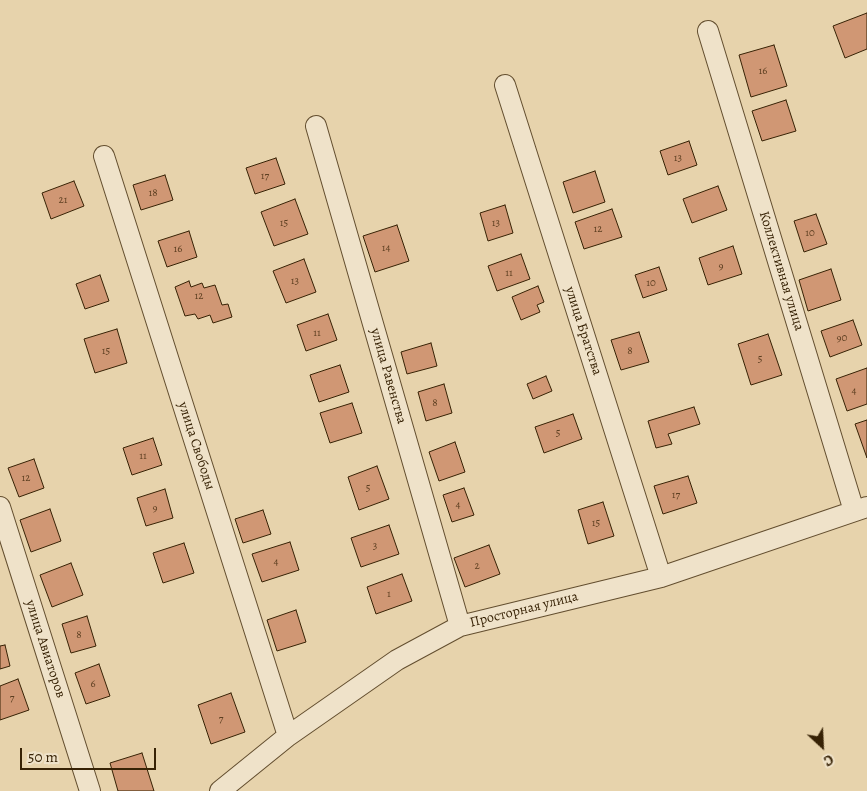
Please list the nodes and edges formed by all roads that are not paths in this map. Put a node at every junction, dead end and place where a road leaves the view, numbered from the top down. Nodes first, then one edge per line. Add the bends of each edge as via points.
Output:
1 (708, 31) dead end
2 (505, 85) dead end
3 (316, 126) dead end
4 (104, 156) dead end
5 (0, 507) edge
6 (860, 509) edge
7 (661, 577) junction
8 (460, 626) junction
9 (288, 736) junction
10 (90, 791) edge
11 (220, 791) edge

1 - 6 street, Коллективная улица
2 - 7 street, улица Братства
3 - 8 street, улица Равенства
4 - 9 street, улица Свободы
5 - 10 street, улица Авиаторов
6 - 7 street, Просторная улица
7 - 8 street, Просторная улица
8 - 9 street, Просторная улица via 397,660
9 - 11 street, Просторная улица

